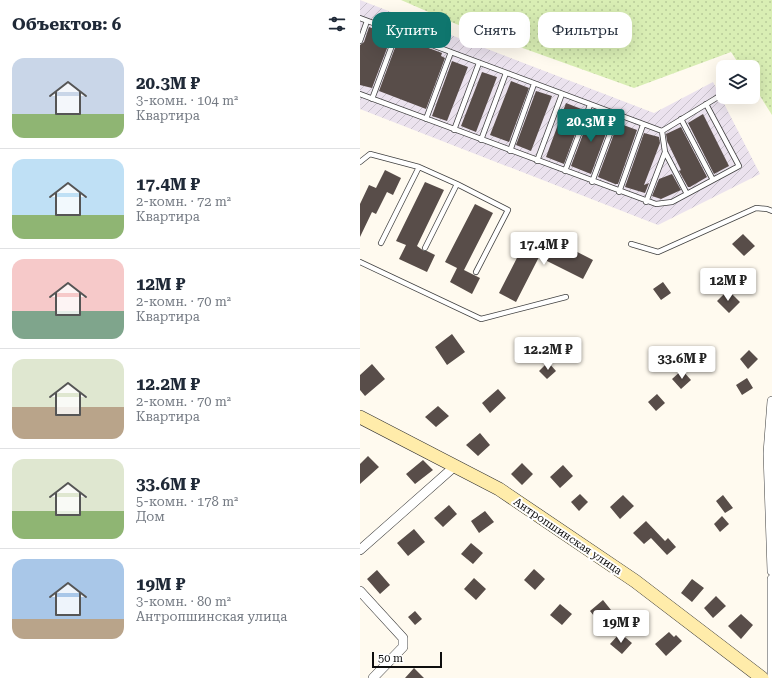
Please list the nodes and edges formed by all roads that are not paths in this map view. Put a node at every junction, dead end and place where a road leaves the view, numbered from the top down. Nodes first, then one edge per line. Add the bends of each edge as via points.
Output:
1 (360, 18) edge
2 (367, 20) junction
3 (372, 22) edge
4 (360, 40) edge
5 (391, 48) edge
6 (440, 48) edge
7 (451, 52) junction
8 (478, 63) junction
9 (506, 73) junction
10 (534, 84) junction
11 (360, 94) edge
12 (562, 94) junction
13 (716, 98) edge
14 (372, 99) junction
15 (706, 104) junction
16 (590, 105) junction
17 (617, 115) junction
18 (426, 119) junction
19 (681, 119) junction
20 (643, 125) junction
21 (454, 130) junction
22 (662, 131) junction
23 (481, 140) junction
24 (510, 150) junction
25 (665, 152) junction
26 (537, 161) junction
27 (360, 162) edge
28 (418, 168) junction
29 (565, 171) junction
30 (713, 180) junction
31 (592, 182) junction
32 (458, 184) junction
33 (619, 192) junction
34 (687, 194) junction
35 (646, 202) junction
36 (772, 211) edge
37 (381, 243) dead end
38 (631, 244) dead end
39 (425, 248) dead end
40 (360, 262) edge
41 (476, 272) dead end
42 (566, 297) dead end
43 (772, 401) edge
44 (360, 417) edge
45 (455, 466) junction
46 (360, 550) edge
47 (772, 571) edge
48 (772, 579) edge
49 (360, 591) edge
50 (772, 630) edge
51 (373, 678) edge
52 (763, 678) edge

1 - 2 lane
2 - 3 lane
2 - 4 lane
5 - 14 lane
6 - 7 lane
7 - 8 lane
7 - 18 lane
8 - 9 lane
8 - 21 lane
9 - 10 lane
9 - 23 lane
10 - 12 lane
10 - 24 lane
11 - 14 lane
12 - 16 lane
12 - 26 lane
13 - 15 lane
14 - 18 lane
15 - 19 lane
15 - 30 lane via 739,166
16 - 17 lane
16 - 29 lane
17 - 20 lane
17 - 31 lane
18 - 21 lane
19 - 22 lane
19 - 30 lane
20 - 22 lane
20 - 33 lane
21 - 23 lane
22 - 25 lane
23 - 24 lane
24 - 26 lane
25 - 34 lane
25 - 35 lane
26 - 29 lane
27 - 28 lane via 370,154
28 - 32 lane
28 - 37 lane
29 - 31 lane
30 - 34 lane
31 - 33 lane
32 - 39 lane
32 - 41 lane via 508,210
33 - 35 lane
34 - 35 lane via 672,202
36 - 38 lane via 756,208 658,252
40 - 42 lane via 481,319
43 - 47 street via 768,453
44 - 45 street, Антропшинская улица
45 - 46 street
45 - 52 street, Антропшинская улица via 500,489 635,581
48 - 50 street
49 - 51 street via 403,638 403,647
50 - 52 street

